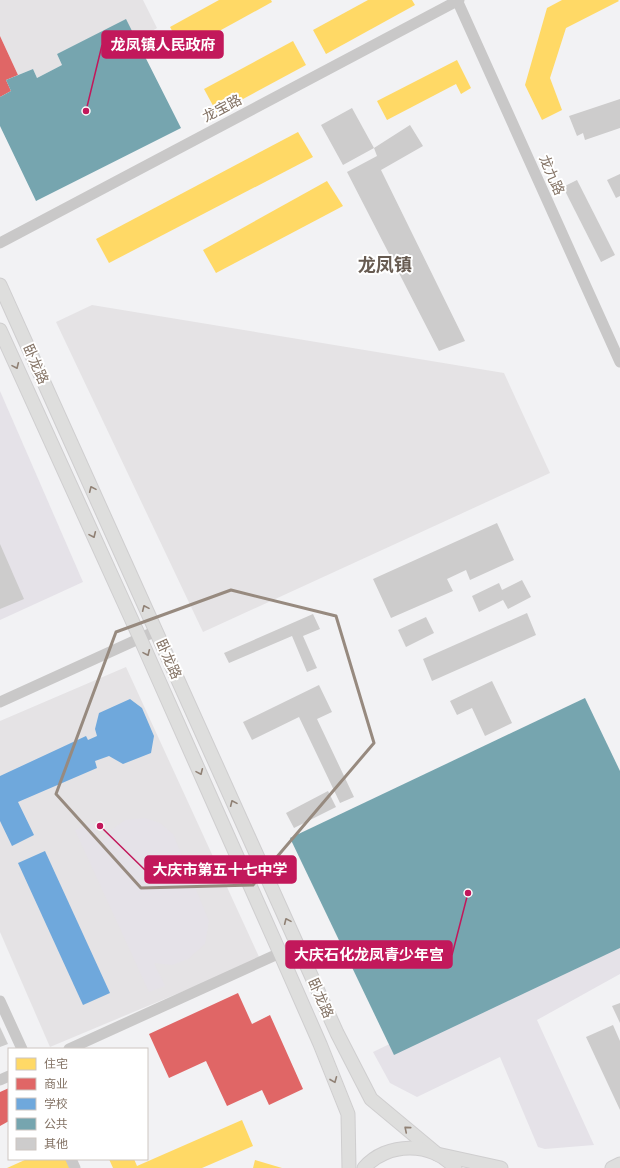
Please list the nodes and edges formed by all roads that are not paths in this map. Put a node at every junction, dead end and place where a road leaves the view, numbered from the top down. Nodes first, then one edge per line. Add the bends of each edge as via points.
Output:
1 (458, 0) edge
2 (0, 243) edge
3 (0, 285) edge
4 (0, 330) edge
5 (620, 362) edge
6 (156, 631) junction
7 (140, 638) junction
8 (0, 702) edge
9 (280, 953) junction
10 (0, 1001) edge
11 (22, 1048) edge
12 (71, 1048) edge
13 (438, 1154) junction
14 (620, 1164) edge
15 (349, 1168) edge
16 (364, 1168) edge
17 (455, 1168) edge
18 (501, 1168) edge
19 (612, 1168) edge

1 - 2 street, 龙宝路
1 - 5 street, 龙九路
6 -> 3 main road, 卧龙路
4 -> 7 main road, 卧龙路
6 - 7 street
13 -> 6 main road, 卧龙路 via 371,1099 337,1033
7 - 8 street
7 -> 9 main road, 卧龙路
9 - 12 street
9 -> 15 main road, 卧龙路 via 348,1114
10 - 11 street
13 - 16 main road via 420,1148 401,1148 384,1153
13 - 17 main road, 卧龙路
13 - 18 main road
14 - 19 main road

